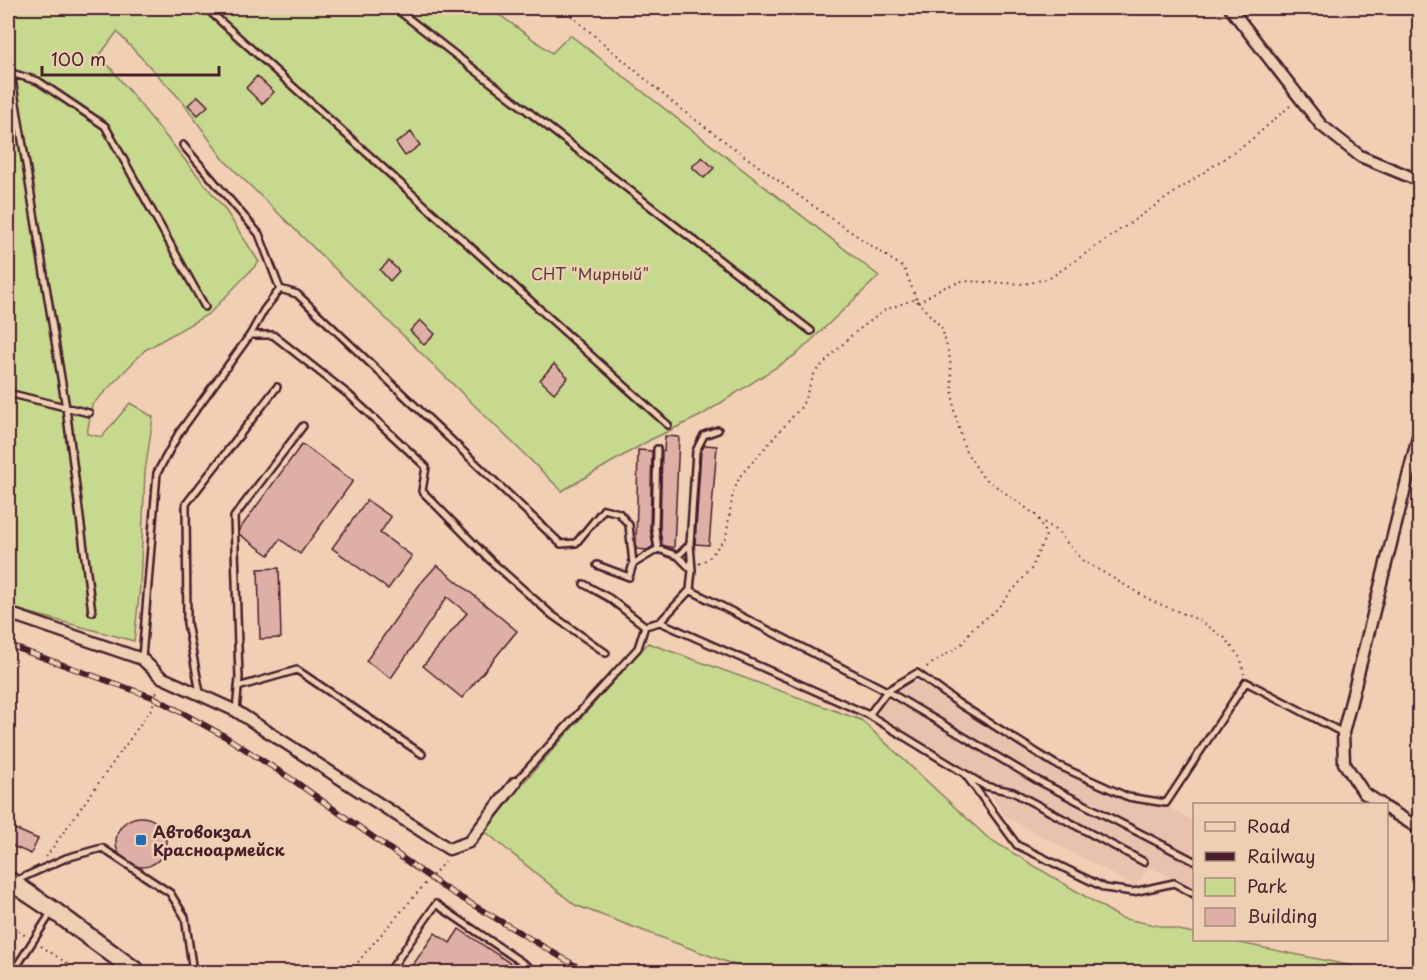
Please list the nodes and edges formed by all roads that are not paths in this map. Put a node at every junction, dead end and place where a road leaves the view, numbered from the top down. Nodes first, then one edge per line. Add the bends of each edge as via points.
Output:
1 (206, 8) edge
2 (395, 8) edge
3 (1230, 8) edge
4 (183, 146) dead end
5 (1419, 181) edge
6 (280, 289) junction
7 (205, 307) dead end
8 (811, 331) dead end
9 (250, 335) junction
10 (277, 387) dead end
11 (8, 393) edge
12 (66, 408) junction
13 (89, 413) dead end
14 (668, 425) dead end
15 (303, 426) dead end
16 (1419, 429) edge
17 (718, 430) dead end
18 (657, 449) dead end
19 (690, 543) junction
20 (658, 549) junction
21 (678, 556) junction
22 (633, 564) junction
23 (597, 566) dead end
24 (692, 570) junction
25 (584, 584) dead end
26 (690, 590) junction
27 (92, 612) dead end
28 (8, 613) edge
29 (660, 622) junction
30 (645, 626) junction
31 (606, 653) dead end
32 (142, 659) junction
33 (238, 687) junction
34 (887, 692) junction
35 (201, 695) junction
36 (236, 711) junction
37 (869, 715) junction
38 (1343, 734) junction
39 (422, 753) dead end
40 (964, 772) junction
41 (515, 783) joint
42 (1379, 803) edge
43 (1388, 809) edge
44 (1397, 814) junction
45 (1388, 820) edge
46 (1419, 830) edge
47 (1193, 860) edge
48 (1144, 862) dead end
49 (9, 881) edge
50 (1193, 893) edge
51 (53, 910) junction
52 (13, 972) edge
53 (137, 972) edge
54 (193, 972) edge
55 (389, 972) edge
56 (536, 972) edge

1 - 14 lane
2 - 8 lane
3 - 5 street via 1321,125 1360,156
4 - 6 lane via 259,234
6 - 9 lane
6 - 22 lane via 297,294 561,544 576,543 603,509 619,513 629,525
7 - 12 lane via 105,126 38,81 11,73
9 - 31 lane via 273,336 349,394 426,467 422,491 491,561 552,615
9 - 32 lane via 179,433 158,473
10 - 35 lane via 186,504 187,623
11 - 12 lane
12 - 13 lane
12 - 27 lane
15 - 33 lane via 234,517
16 - 38 street
17 - 19 lane via 704,435 696,451
18 - 20 lane
19 - 21 lane
19 - 24 lane
20 - 21 lane
20 - 22 lane
21 - 24 lane
22 - 23 lane via 629,577
24 - 26 lane
25 - 30 lane
26 - 29 lane
26 - 34 lane
28 - 32 street
29 - 30 lane
29 - 37 lane
30 - 41 lane via 638,648
32 - 35 street via 161,677
33 - 36 lane
33 - 39 lane via 297,670
34 - 37 lane
34 - 38 lane via 917,673 1055,764 1128,797 1166,803 1246,682
34 - 47 lane via 1035,779
35 - 36 street
36 - 41 street via 449,849 469,842
37 - 40 lane
38 - 42 street via 1344,763 1364,793
40 - 48 lane via 986,786 1013,792
40 - 50 lane via 1017,844 1104,888 1133,892 1174,883
43 - 44 street
44 - 45 lane
44 - 46 street
49 - 51 main road
49 - 54 lane via 102,848 170,893 185,917
51 - 52 lane
51 - 53 main road
55 - 56 lane via 435,904

